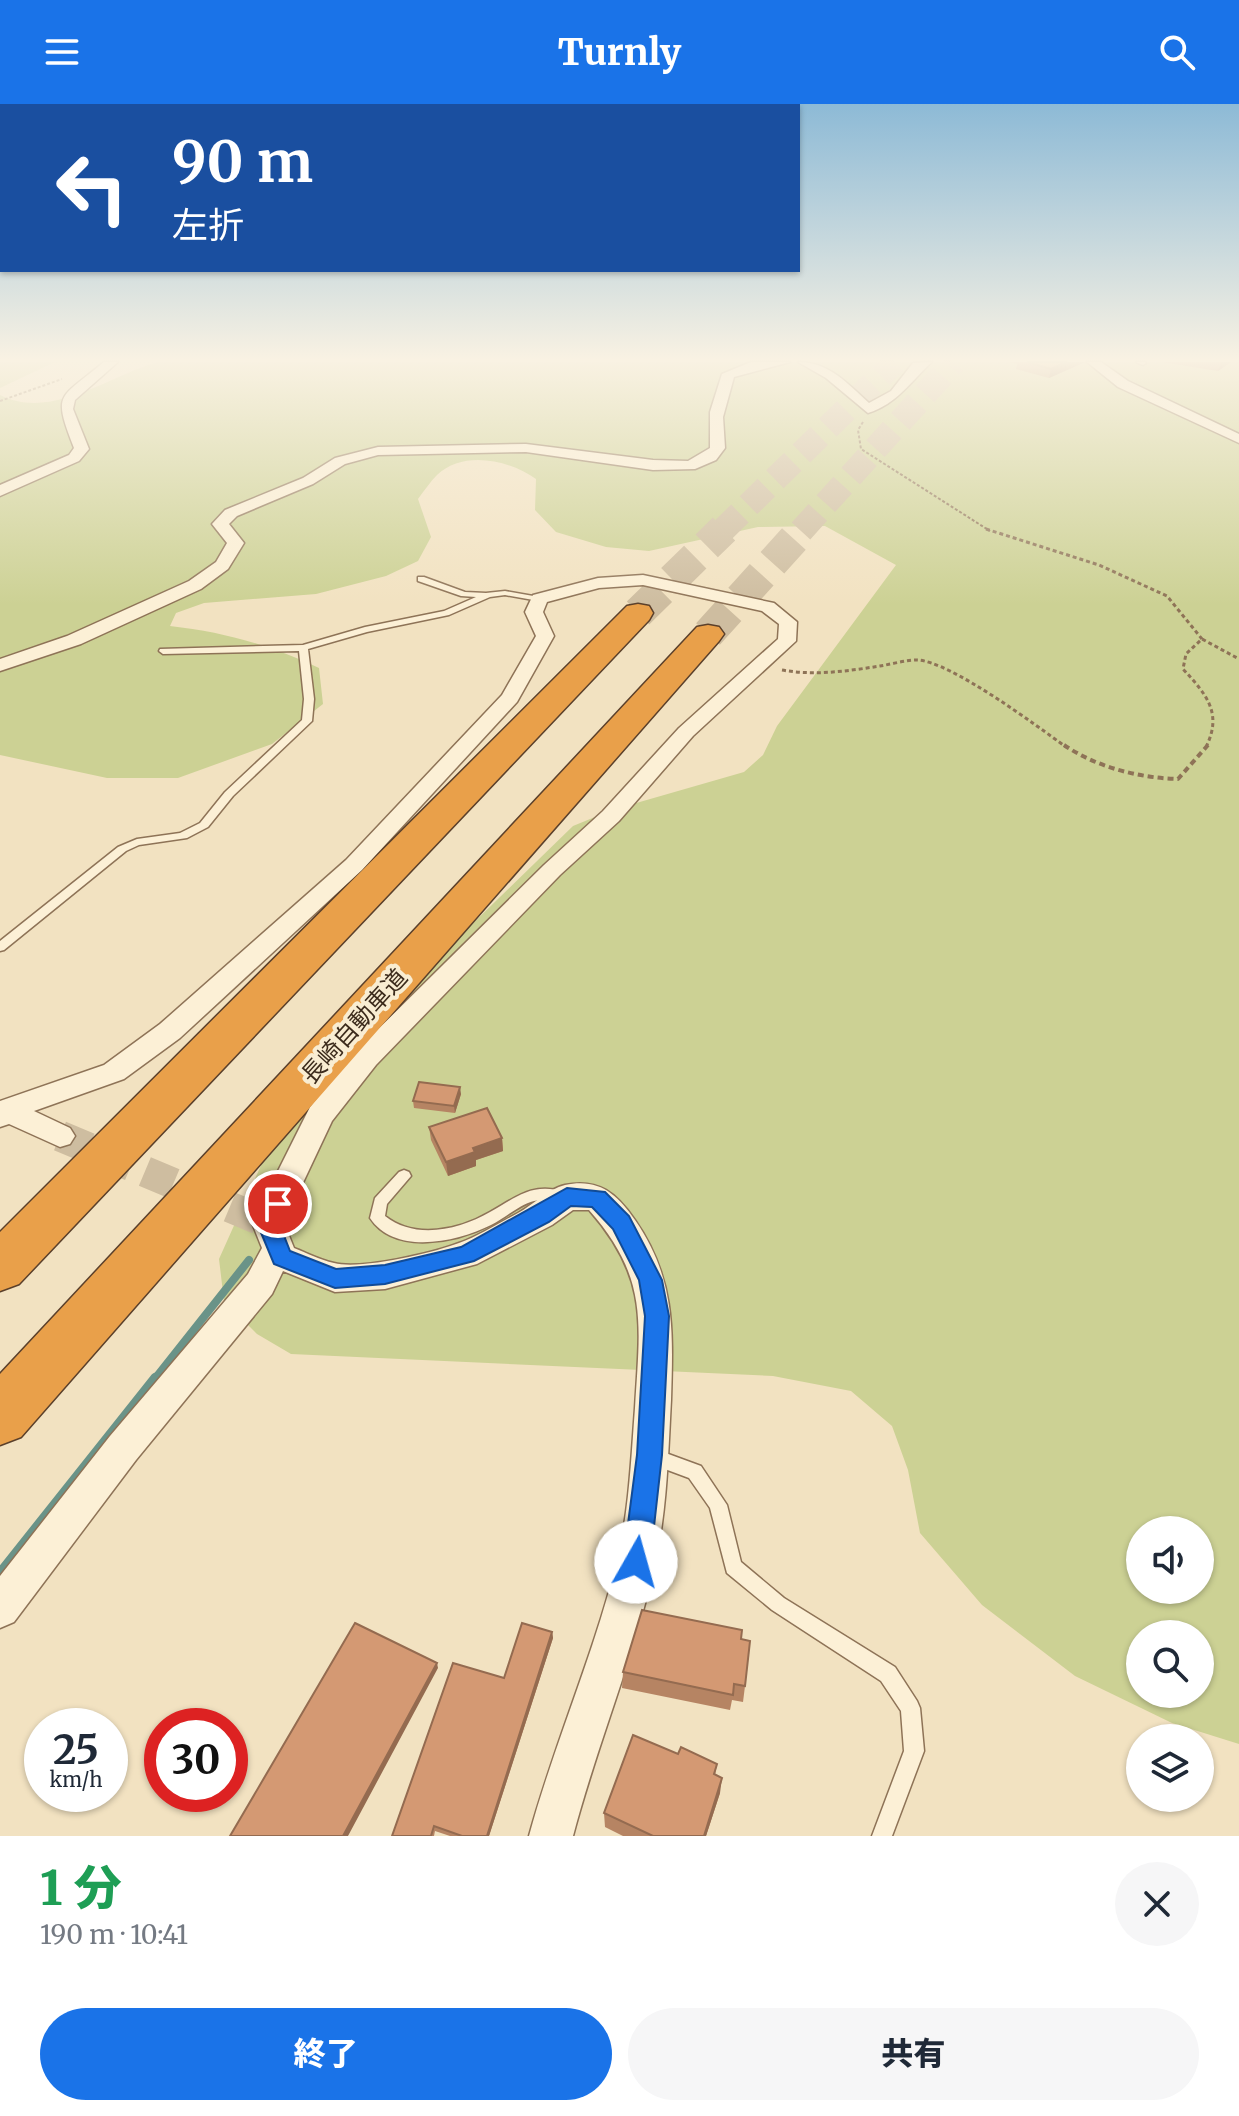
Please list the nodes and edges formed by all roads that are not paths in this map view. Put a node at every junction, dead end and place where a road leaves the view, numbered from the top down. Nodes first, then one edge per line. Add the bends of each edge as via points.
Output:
1 (80, 443) edge
2 (720, 443) edge
3 (0, 491) edge
4 (421, 579) dead end
5 (488, 595) junction
6 (539, 599) junction
7 (638, 613) tunnel mouth
8 (708, 634) tunnel mouth
9 (303, 648) junction
10 (163, 651) dead end
11 (0, 665) edge
12 (0, 947) edge
13 (2, 1107) edge
14 (60, 1136) tunnel mouth
15 (404, 1176) dead end
16 (567, 1197) junction
17 (278, 1248) junction
18 (0, 1268) edge
19 (0, 1417) edge
20 (650, 1455) junction
21 (0, 1608) edge
22 (551, 1836) edge
23 (882, 1836) edge

1 - 3 street via 82,449 74,458
2 - 11 street via 715,454 690,466 484,447 378,451 340,461 308,481 231,513 220,524 236,543 222,565 195,585 74,640
4 - 5 lane via 464,594
5 - 6 lane
5 - 9 lane via 446,613
6 - 13 street via 534,612 545,636 510,698 354,865 170,1031 114,1072
6 - 17 street via 598,583 643,580 768,607 788,622 789,631 787,641 686,732 611,816 366,1058 320,1115 268,1223
7 - 18 highway
8 - 19 highway, 長崎自動車道
9 - 10 lane
9 - 12 lane via 307,721 229,794 204,825 183,836 122,849
13 - 14 street
15 - 16 lane via 380,1202 377,1218 387,1228 408,1234 444,1235 494,1217 516,1201 541,1194
16 - 17 street via 466,1255 385,1275 335,1278 282,1257
16 - 20 street via 597,1198 621,1222 651,1280 657,1316
17 - 21 street via 260,1284 123,1448
20 - 22 street via 636,1562
20 - 23 lane via 695,1472 718,1505 733,1567 778,1604 888,1674 910,1708 914,1751

